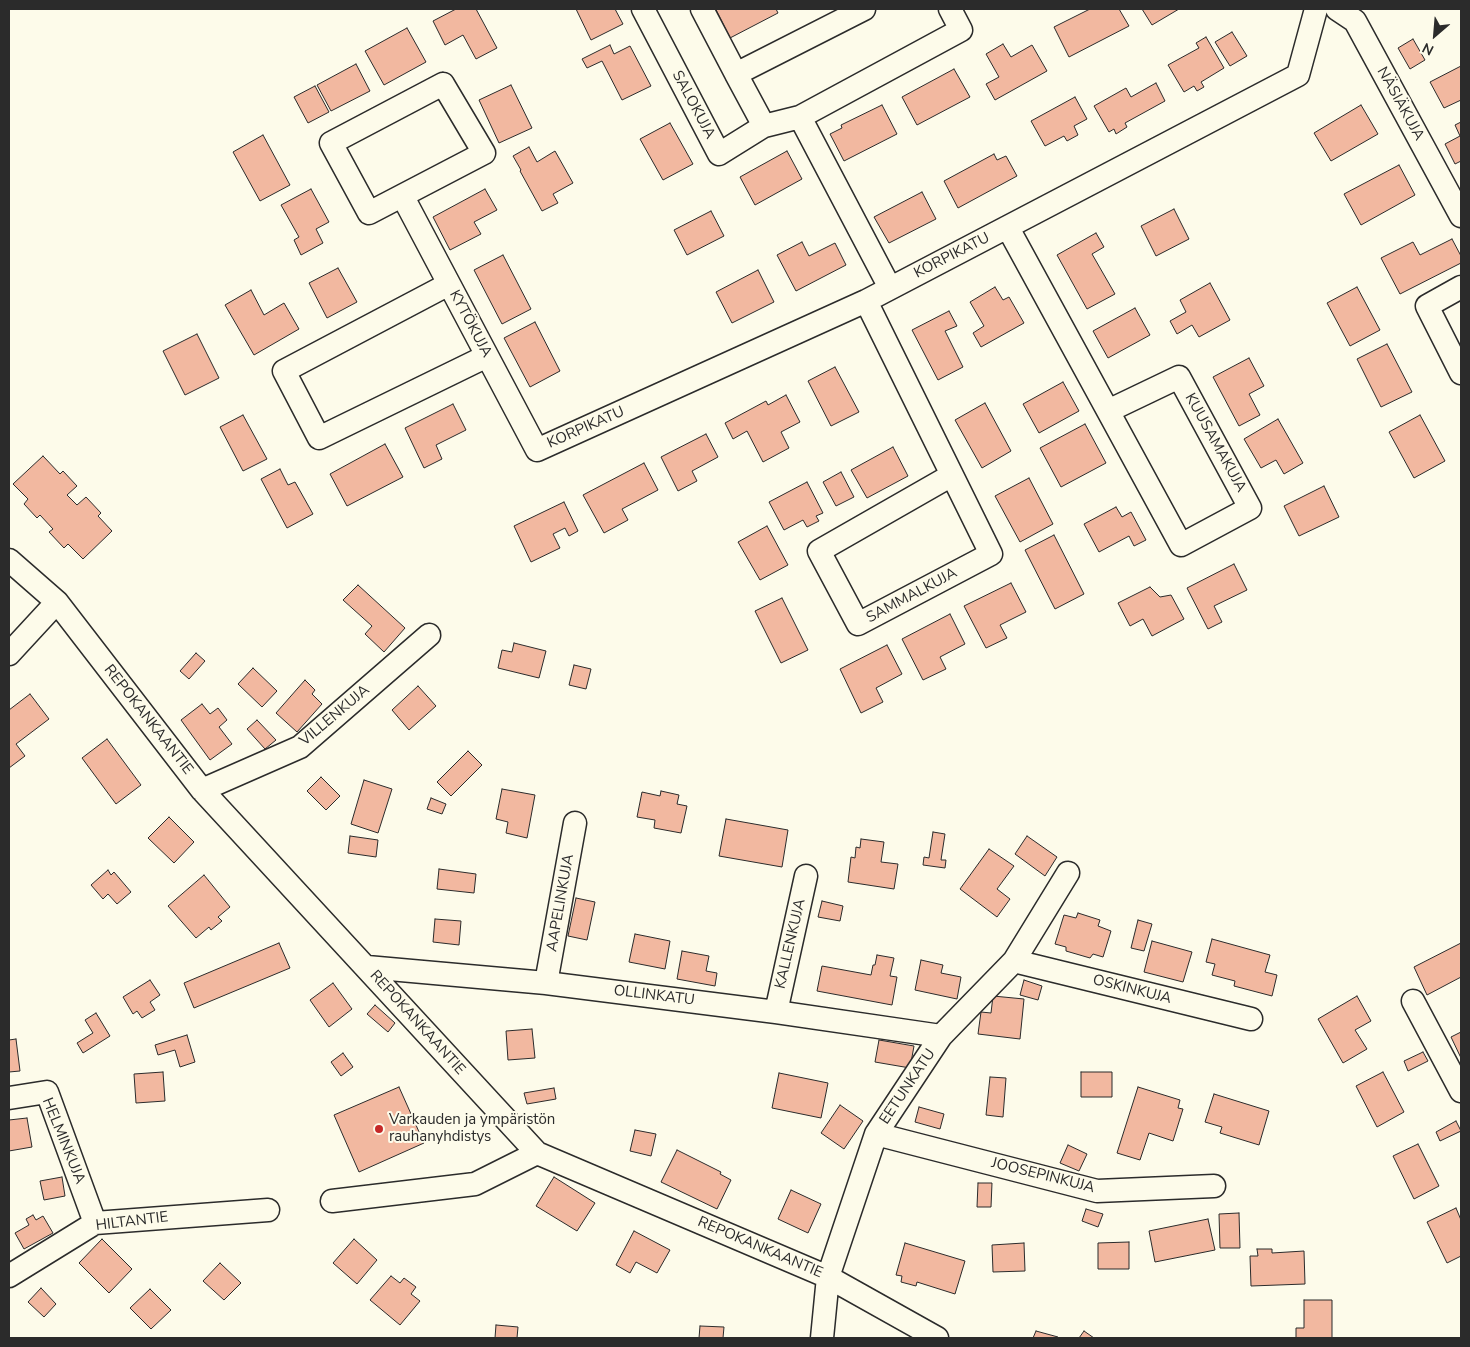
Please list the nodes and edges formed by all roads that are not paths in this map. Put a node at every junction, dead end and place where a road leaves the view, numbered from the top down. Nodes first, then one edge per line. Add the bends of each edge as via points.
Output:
1 (643, 9) edge
2 (702, 9) edge
3 (864, 9) edge
4 (950, 9) edge
5 (1316, 9) edge
6 (1337, 9) edge
7 (736, 74) junction
8 (800, 117) junction
9 (764, 126) junction
10 (403, 197) junction
11 (1460, 209) edge
12 (1008, 228) junction
13 (449, 284) junction
14 (1461, 287) edge
15 (890, 288) junction
16 (866, 301) junction
17 (487, 356) junction
18 (1461, 374) edge
19 (1108, 411) junction
20 (537, 450) joint
21 (952, 475) junction
22 (9, 560) edge
23 (57, 602) junction
24 (429, 635) dead end
25 (9, 654) edge
26 (202, 790) junction
27 (575, 823) dead end
28 (1068, 873) dead end
29 (806, 876) dead end
30 (1014, 961) junction
31 (366, 967) junction
32 (546, 983) junction
33 (1413, 1002) dead end
34 (776, 1012) junction
35 (1251, 1019) dead end
36 (941, 1036) junction
37 (1461, 1091) edge
38 (9, 1098) edge
39 (876, 1134) junction
40 (537, 1153) junction
41 (1214, 1186) dead end
42 (332, 1201) dead end
43 (268, 1210) dead end
44 (94, 1223) junction
45 (9, 1276) edge
46 (828, 1277) junction
47 (822, 1338) edge
48 (936, 1338) edge

1 - 9 street, SALOKUJA via 720,154
2 - 7 street
3 - 7 street
4 - 8 street, SALOKUJA via 961,30
5 - 12 street, KORPIKATU via 1298,75
6 - 11 street, NÄSIÄKUJA via 1355,21
7 - 9 street
8 - 9 street, SALOKUJA
8 - 15 street
10 - 10 street via 484,153 443,84 332,143 369,213
10 - 13 street, KYTÖKUJA
12 - 15 street, KORPIKATU
12 - 19 street, KUUSAMAKUJA
13 - 17 street, KYTÖKUJA
13 - 17 street via 284,371 319,438
14 - 18 street via 1427,306
15 - 16 street, KORPIKATU
16 - 20 street, KORPIKATU
16 - 21 street, SAMMALKUJA
17 - 20 street, KYTÖKUJA
19 - 19 street, KUUSAMAKUJA via 1181,545 1250,508 1179,378
21 - 21 street, SAMMALKUJA via 991,554 858,624 819,550
22 - 23 street, REPOKANKAANTIE
23 - 25 street
23 - 26 street, REPOKANKAANTIE
24 - 26 street, VILLENKUJA via 300,747
26 - 31 street, REPOKANKAANTIE
27 - 32 street, AAPELINKUJA
28 - 30 street, EETUNKATU
29 - 34 street, KALLENKUJA
30 - 35 street, OSKINKUJA
30 - 36 street, EETUNKATU
31 - 32 street, OLLINKATU
31 - 40 street, REPOKANKAANTIE
32 - 34 street, OLLINKATU
33 - 37 street
34 - 36 street, OLLINKATU
36 - 39 street, EETUNKATU
38 - 44 street, HELMINKUJA via 47,1092
39 - 41 street, JOOSEPINKUJA via 1097,1191
39 - 46 street, EETUNKATU
40 - 42 street via 475,1184
40 - 46 street, REPOKANKAANTIE
43 - 44 street, HILTANTIE
44 - 45 street, HILTANTIE
46 - 47 street, EETUNKATU
46 - 48 street, REPOKANKAANTIE

